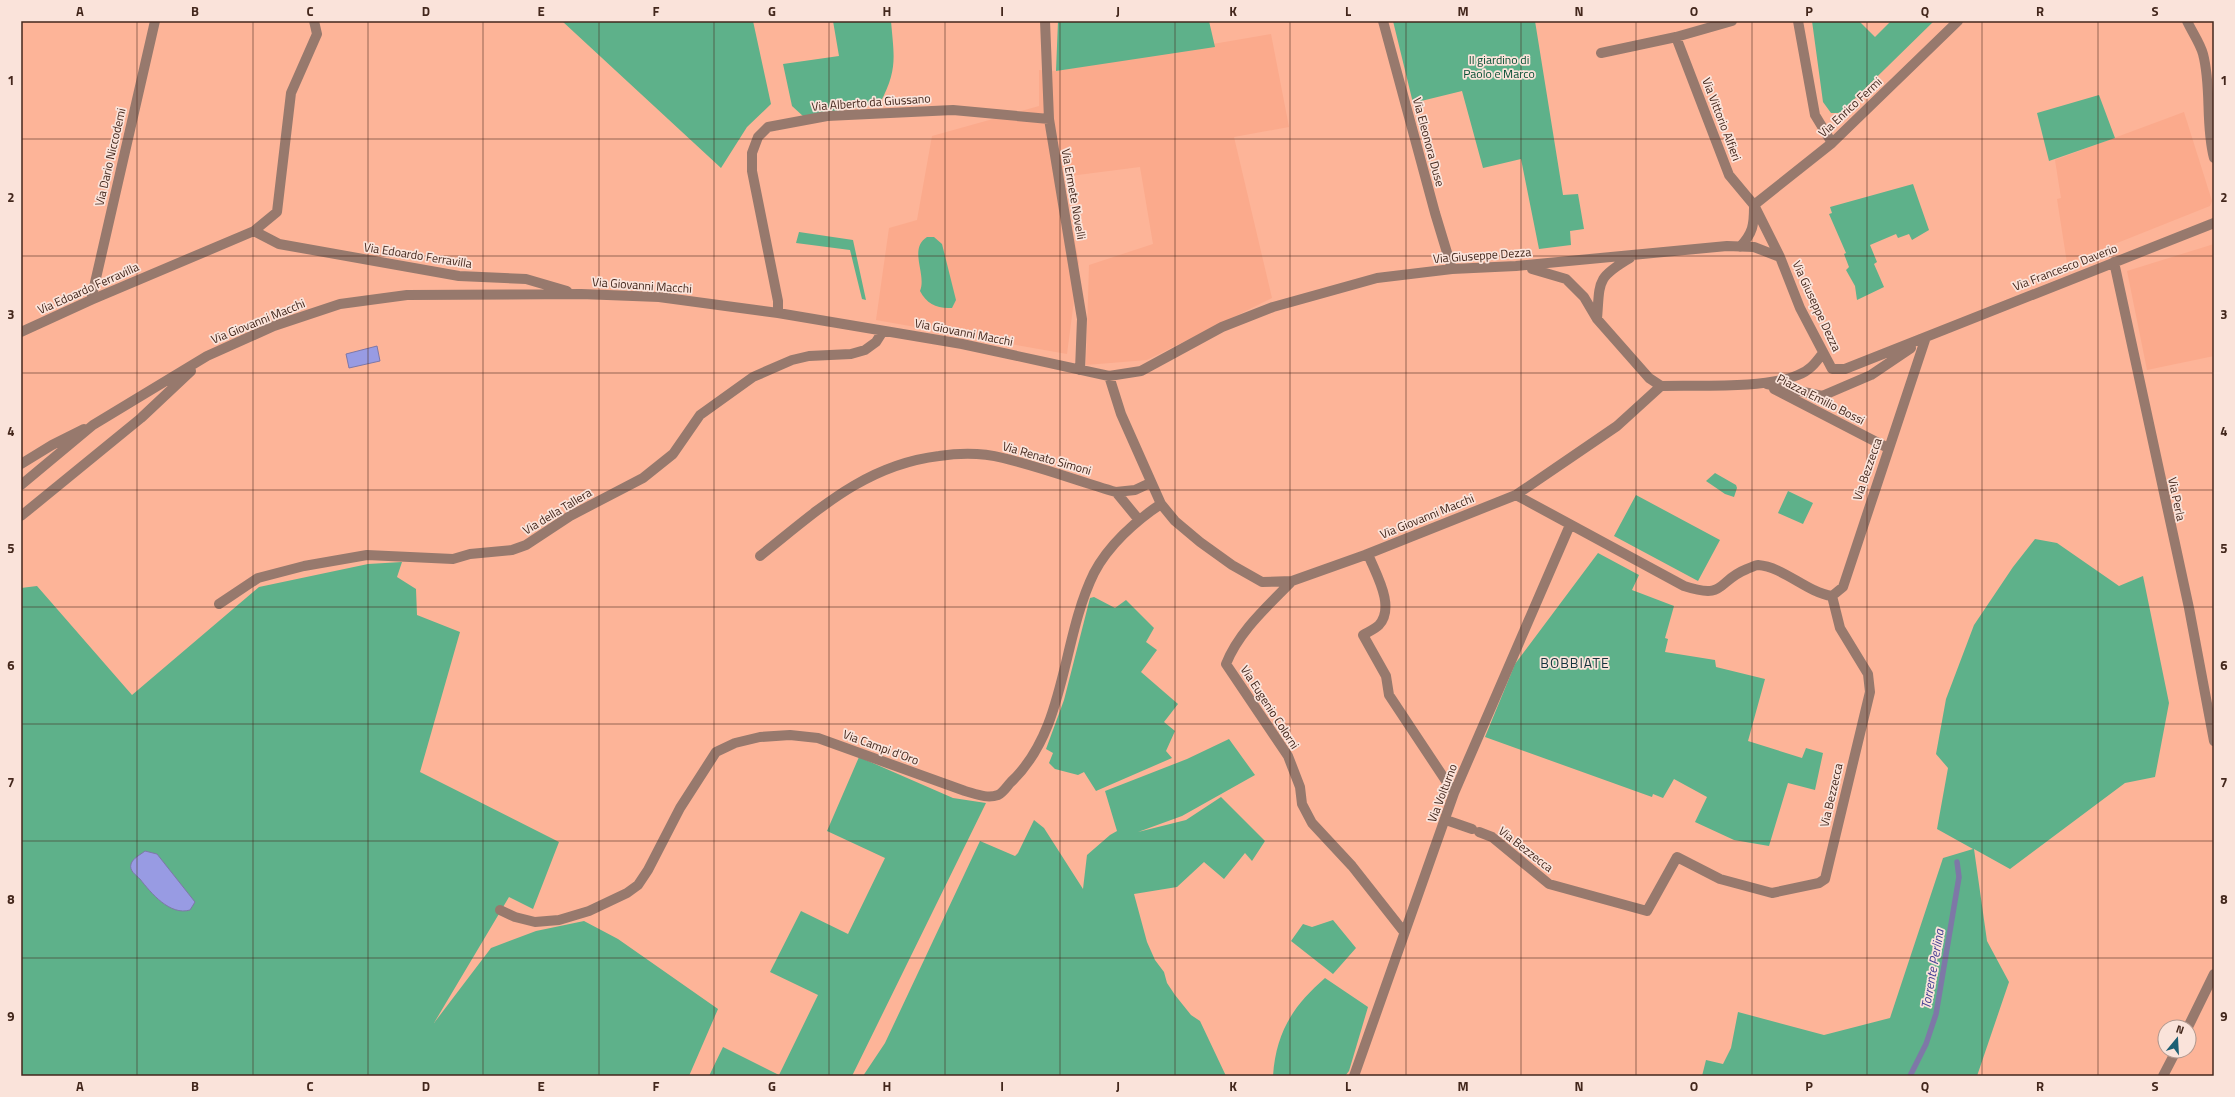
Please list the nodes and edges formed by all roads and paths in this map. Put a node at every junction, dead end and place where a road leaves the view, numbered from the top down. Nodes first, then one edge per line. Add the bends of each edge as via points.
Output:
1 (154, 21) edge
2 (314, 21) edge
3 (1045, 21) edge
4 (1383, 21) edge
5 (1732, 21) edge
6 (1798, 21) edge
7 (1958, 21) edge
8 (2187, 21) edge
9 (1676, 37) junction
10 (1601, 53) dead end
11 (1049, 119) junction
12 (1832, 143) junction
13 (2214, 158) edge
14 (1754, 205) junction
15 (2214, 223) edge
16 (254, 231) junction
17 (1740, 247) junction
18 (1632, 257) junction
19 (1780, 257) junction
20 (2114, 262) junction
21 (1516, 266) junction
22 (1452, 269) junction
23 (581, 294) junction
24 (91, 300) junction
25 (778, 313) junction
26 (1597, 319) junction
27 (883, 331) junction
28 (21, 332) edge
29 (1926, 337) junction
30 (1823, 353) junction
31 (207, 356) junction
32 (1832, 369) joint
33 (1080, 370) junction
34 (1109, 376) junction
35 (1763, 383) junction
36 (1661, 386) junction
37 (93, 425) junction
38 (1888, 448) junction
39 (21, 464) edge
40 (1150, 483) junction
41 (21, 485) edge
42 (1116, 492) junction
43 (1516, 495) junction
44 (1161, 504) junction
45 (22, 514) edge
46 (1139, 520) junction
47 (1570, 525) junction
48 (1368, 554) junction
49 (760, 556) dead end
50 (1292, 581) junction
51 (1832, 596) junction
52 (219, 604) dead end
53 (2214, 741) edge
54 (1454, 793) junction
55 (1446, 820) junction
56 (500, 910) dead end
57 (1404, 932) junction
58 (2214, 974) edge
59 (2192, 1019) edge
60 (2172, 1059) edge
61 (1354, 1076) edge
62 (2163, 1076) edge

1 - 24 street, Via Dario Niccodemi
2 - 16 street, Via Edoardo Ferravilla via 317,34 291,93 277,212
3 - 11 street, Via Ermete Novelli
4 - 22 street, Via Eleonora Duse
5 - 9 street
6 - 12 street via 1815,115
7 - 12 street, Via Enrico Fermi
8 - 13 street via 2203,54 2209,96 2210,144
9 - 10 street
9 - 14 street, Via Vittorio Alfieri via 1729,175
11 - 25 street, Via Alberto da Giussano via 946,110 827,116 768,127 758,137 752,153 752,171 778,301
11 - 33 street, Via Ermete Novelli via 1082,319
12 - 14 street, Via Enrico Fermi
14 - 17 street via 1754,222 1750,236
14 - 19 street, Via Vittorio Alfieri
15 - 20 street, Via Francesco Daverio
16 - 23 street, Via Edoardo Ferravilla via 279,244 459,276 526,279
16 - 24 street, Via Edoardo Ferravilla
17 - 18 street, Via Giuseppe Dezza via 1726,246
17 - 19 street, Via Giuseppe Dezza via 1754,247
18 - 21 street, Via Giuseppe Dezza
18 - 26 street via 1603,276 1599,290
19 - 30 street, Via Giuseppe Dezza via 1800,308
20 - 29 street, Via Francesco Daverio
20 - 53 street, Via Perla via 2189,608
21 - 22 street, Via Giuseppe Dezza
21 - 26 street via 1543,270 1566,279 1584,297
22 - 34 street, Via Giuseppe Dezza via 1377,278 1273,307 1222,326 1141,370
23 - 25 street, Via Giovanni Macchi via 659,297
23 - 31 street, Via Giovanni Macchi via 407,295 340,304 274,326
24 - 28 street, Via Edoardo Ferravilla
25 - 27 street, Via Giovanni Macchi
26 - 36 street via 1649,378
27 - 33 street, Via Giovanni Macchi via 962,344
27 - 52 street, Via della Tallera via 876,342 865,350 851,354 828,354 792,360 753,377 700,415 673,454 643,478 570,516 526,545 512,550 470,554 453,559 367,555 304,566 258,578
29 - 32 street, Via Francesco Daverio via 1845,370
29 - 35 street, Via Francesco Daverio via 1871,375 1822,396
29 - 38 street, Via Bezzecca
30 - 32 street, Via Giuseppe Dezza
30 - 35 street via 1813,366 1798,376
31 - 37 street, Via Giovanni Macchi
31 - 45 street, Via Giovanni Macchi via 141,418
33 - 34 street, Via Giuseppe Dezza
34 - 40 street, Via Giovanni Macchi via 1121,414
35 - 36 street
35 - 38 street, Piazza Emilio Bossi
36 - 43 street, Via Giovanni Macchi via 1617,426
37 - 39 street via 72,434
37 - 41 street, Via Giovanni Macchi
38 - 51 street, Via Bezzecca via 1843,587
40 - 42 street, Via Renato Simoni via 1135,490
40 - 44 street, Via Giovanni Macchi
42 - 46 street
42 - 49 street, Via Renato Simoni via 1002,457 959,453 916,458 872,474 835,496
43 - 47 street
43 - 48 street, Via Giovanni Macchi
44 - 46 street, Via Campi d'Oro
44 - 50 street, Via Giovanni Macchi via 1175,521 1200,542 1250,575 1262,582
46 - 56 street, Via Campi d'Oro via 1095,572 1083,598 1048,726 1025,769 998,794 984,797 965,792 818,738 790,735 760,737 735,743 716,752 680,808 648,870 638,885 627,893 589,911 559,920 535,922
47 - 51 street via 1684,586 1701,592 1719,589 1740,572 1758,565 1820,594
47 - 54 street, Via Volturno
48 - 50 street, Via Giovanni Macchi
48 - 54 street via 1386,612 1379,625 1363,635 1386,676 1389,694
50 - 57 street, Via Eugenio Colorni via 1248,628 1232,649 1226,664 1288,756 1300,787 1302,804 1312,823 1352,866
51 - 55 street, Via Bezzecca via 1840,628 1868,674 1870,692 1825,879 1819,883 1772,893 1720,879 1677,858 1647,911 1550,884 1492,837
54 - 55 street, Via Volturno
55 - 57 street, Via Volturno
57 - 61 street, Via Volturno
58 - 59 street
60 - 62 street

